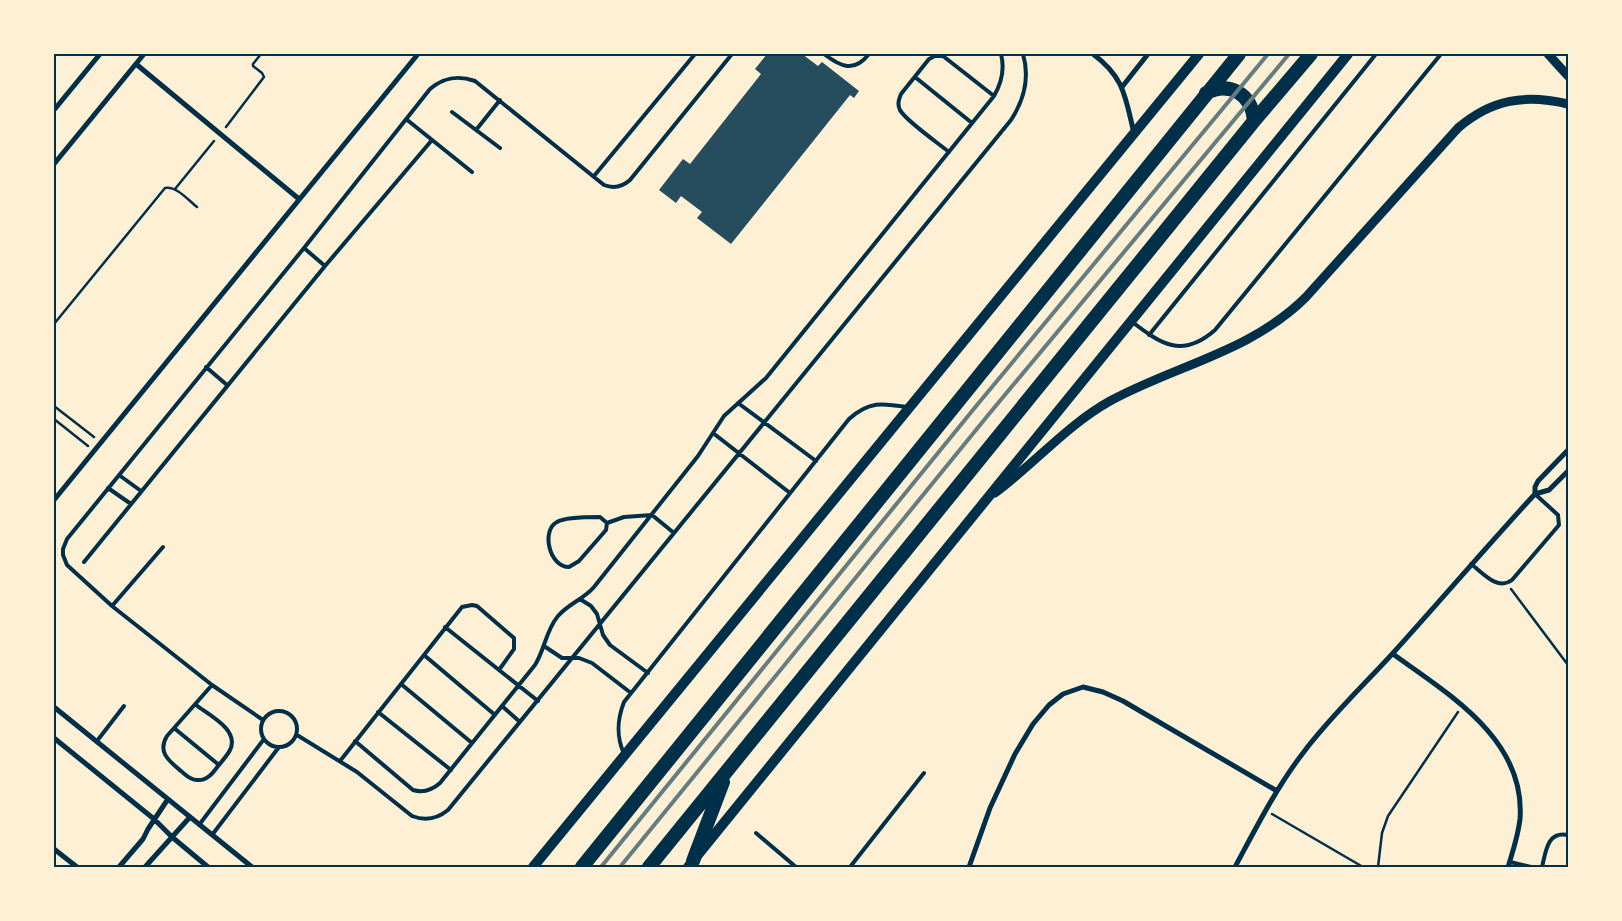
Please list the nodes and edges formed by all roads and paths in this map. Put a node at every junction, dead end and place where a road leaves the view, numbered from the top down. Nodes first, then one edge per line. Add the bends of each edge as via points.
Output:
1 (100, 54) edge
2 (144, 54) edge
3 (261, 54) edge
4 (418, 54) edge
5 (694, 54) edge
6 (732, 54) edge
7 (824, 54) edge
8 (870, 54) edge
9 (1001, 54) edge
10 (1023, 54) edge
11 (1093, 54) edge
12 (1148, 54) edge
13 (1199, 54) edge
14 (1239, 54) edge
15 (1310, 54) edge
16 (1348, 54) edge
17 (1376, 54) edge
18 (1441, 54) edge
19 (1548, 54) edge
20 (136, 64) junction
21 (915, 76) junction
22 (1568, 76) edge
23 (1122, 87) junction
24 (1206, 93) junction
25 (994, 96) junction
26 (500, 100) junction
27 (1568, 104) edge
28 (54, 110) edge
29 (452, 112) dead end
30 (406, 119) junction
31 (1254, 121) junction
32 (972, 123) junction
33 (476, 130) junction
34 (1134, 133) junction
35 (220, 134) junction
36 (432, 140) junction
37 (500, 148) dead end
38 (949, 152) junction
39 (54, 164) edge
40 (472, 172) dead end
41 (594, 176) junction
42 (175, 189) junction
43 (299, 199) junction
44 (197, 207) dead end
45 (304, 248) junction
46 (325, 266) junction
47 (1130, 320) junction
48 (54, 324) edge
49 (1149, 335) junction
50 (206, 367) junction
51 (227, 384) junction
52 (738, 402) junction
53 (54, 406) edge
54 (909, 408) junction
55 (54, 419) edge
56 (764, 422) junction
57 (713, 432) junction
58 (101, 442) junction
59 (1568, 450) edge
60 (94, 451) junction
61 (739, 453) junction
62 (816, 460) junction
63 (1568, 470) edge
64 (119, 475) junction
65 (108, 488) junction
66 (141, 492) junction
67 (790, 493) junction
68 (1535, 494) junction
69 (990, 496) junction
70 (54, 500) edge
71 (130, 504) junction
72 (652, 515) junction
73 (607, 523) junction
74 (674, 533) junction
75 (163, 547) dead end
76 (84, 562) dead end
77 (1471, 564) junction
78 (1507, 583) junction
79 (580, 599) junction
80 (112, 606) junction
81 (601, 623) junction
82 (445, 627) junction
83 (544, 646) junction
84 (1393, 654) junction
85 (424, 655) junction
86 (573, 658) junction
87 (1568, 665) edge
88 (499, 670) junction
89 (648, 673) junction
90 (400, 684) junction
91 (212, 685) junction
92 (518, 686) junction
93 (630, 693) junction
94 (538, 701) junction
95 (1463, 704) junction
96 (196, 705) junction
97 (124, 706) dead end
98 (502, 706) junction
99 (54, 707) edge
100 (378, 712) junction
101 (495, 715) junction
102 (263, 720) junction
103 (520, 722) junction
104 (174, 728) junction
105 (297, 735) junction
106 (54, 738) edge
107 (264, 739) junction
108 (355, 741) junction
109 (96, 742) junction
110 (472, 743) junction
111 (279, 747) junction
112 (625, 755) junction
113 (340, 760) junction
114 (219, 765) junction
115 (450, 770) junction
116 (728, 770) junction
117 (924, 773) dead end
118 (1277, 790) junction
119 (168, 799) junction
120 (1265, 810) junction
121 (190, 817) junction
122 (154, 819) junction
123 (199, 824) junction
124 (756, 833) dead end
125 (212, 835) junction
126 (1568, 835) edge
127 (172, 837) junction
128 (54, 849) edge
129 (690, 864) edge
130 (147, 865) edge
131 (1509, 865) edge
132 (77, 867) edge
133 (119, 867) edge
134 (154, 867) edge
135 (208, 867) edge
136 (252, 867) edge
137 (533, 867) edge
138 (582, 867) edge
139 (649, 867) edge
140 (796, 867) edge
141 (850, 867) edge
142 (969, 867) edge
143 (1235, 867) edge
144 (1364, 867) edge
145 (1378, 867) edge
146 (1531, 867) edge
147 (1542, 867) edge

1 - 28 street
2 - 20 street
3 - 35 path via 253,66 264,77
4 - 43 street
5 - 41 lane
6 - 41 lane via 626,183 608,187
7 - 8 lane via 838,64 850,66 860,63
9 - 25 lane via 1002,80
10 - 56 lane via 1026,67 1024,90 1010,120
11 - 23 street via 1104,62
12 - 23 street
13 - 34 main road
14 - 24 highway
15 - 31 highway
16 - 47 main road
17 - 49 lane
18 - 49 lane via 1216,330 1200,341 1183,346 1165,344
19 - 22 street
20 - 35 street
20 - 39 street
21 - 25 lane via 932,57 943,56
21 - 32 lane
21 - 38 lane via 900,97 900,111
23 - 34 street
24 - 31 highway via 1225,88 1238,93 1252,108
24 - 138 highway
25 - 32 lane
26 - 30 lane via 475,81 450,78 430,89
26 - 33 lane
26 - 41 lane
27 - 69 street via 1518,99 1492,106 1468,120 1283,318 1249,339 1097,408
29 - 33 lane
30 - 36 lane
30 - 45 lane
31 - 116 highway
32 - 38 lane
33 - 37 lane
34 - 54 main road
35 - 42 path
35 - 43 street
36 - 40 lane
36 - 46 lane
38 - 52 lane via 766,378
42 - 44 path
42 - 48 path via 165,188
43 - 58 street
45 - 46 lane
45 - 50 lane
46 - 51 lane
47 - 49 lane
47 - 69 main road
50 - 51 lane
50 - 64 lane
51 - 66 lane
52 - 56 lane
52 - 57 lane
53 - 58 path
54 - 62 lane via 879,404 862,408
54 - 112 main road
55 - 60 path
56 - 61 lane
56 - 62 lane
57 - 61 lane
57 - 72 lane
58 - 60 street
59 - 68 street via 1538,481
60 - 70 street
61 - 67 lane
61 - 74 lane
62 - 67 lane
63 - 68 street via 1549,490
64 - 65 lane
64 - 66 lane
65 - 71 lane
65 - 80 lane via 67,540 63,555 67,565
66 - 71 lane
67 - 89 lane
68 - 77 street
68 - 78 lane via 1558,515 1559,525
69 - 129 main road
71 - 76 lane
72 - 73 lane via 624,517
72 - 74 lane
72 - 79 lane via 594,587
73 - 73 lane via 600,517 556,522 548,535 554,560 565,567 576,564 606,530
74 - 81 lane
75 - 80 lane
77 - 78 lane via 1495,583
77 - 84 street
78 - 87 path
79 - 81 lane via 594,610
79 - 83 lane via 559,615 549,629
80 - 91 lane
81 - 86 lane
81 - 89 lane via 603,635 610,645
82 - 85 lane
82 - 88 lane
82 - 88 lane via 462,607 472,605 481,609 512,635 515,642 513,652
83 - 86 lane via 557,656
83 - 92 lane via 539,659
84 - 95 street
84 - 118 street via 1324,727
85 - 90 lane
85 - 101 lane
86 - 93 lane via 592,663
86 - 94 lane
88 - 92 lane
89 - 93 lane
90 - 100 lane
90 - 110 lane
91 - 96 lane
91 - 102 lane
92 - 94 lane
92 - 98 lane
93 - 112 lane via 619,720 618,738
94 - 103 lane
95 - 131 street via 1494,736 1514,774 1520,817
95 - 145 path via 1388,816 1382,833
96 - 104 lane
96 - 114 lane via 231,735 231,749
97 - 109 lane
98 - 101 lane
98 - 103 lane
99 - 109 street
100 - 108 lane
100 - 115 lane
101 - 110 lane
102 - 105 lane via 276,711 287,712 297,724
102 - 107 lane via 261,730
103 - 113 lane via 448,810 431,819 418,818 406,812
104 - 114 lane
104 - 114 lane via 163,745 169,762 190,778 199,780 208,777
105 - 111 lane via 290,744
105 - 113 lane
106 - 122 street
107 - 111 lane
107 - 123 lane
108 - 113 lane
108 - 115 lane via 418,792 430,790
109 - 119 street
110 - 115 lane
111 - 125 lane
112 - 137 main road
116 - 129 highway
116 - 139 highway
117 - 141 lane
118 - 120 street
118 - 142 street via 1123,702 1083,687 1063,694 1049,704 1033,724 993,801
119 - 121 street
119 - 122 street
120 - 143 street
120 - 144 path
121 - 123 street
121 - 127 street
122 - 127 street
122 - 133 street via 143,839
123 - 125 street
124 - 140 lane
125 - 136 street
126 - 147 lane via 1560,833 1552,838
127 - 130 street
127 - 135 street
128 - 132 street
130 - 134 street
131 - 146 lane

